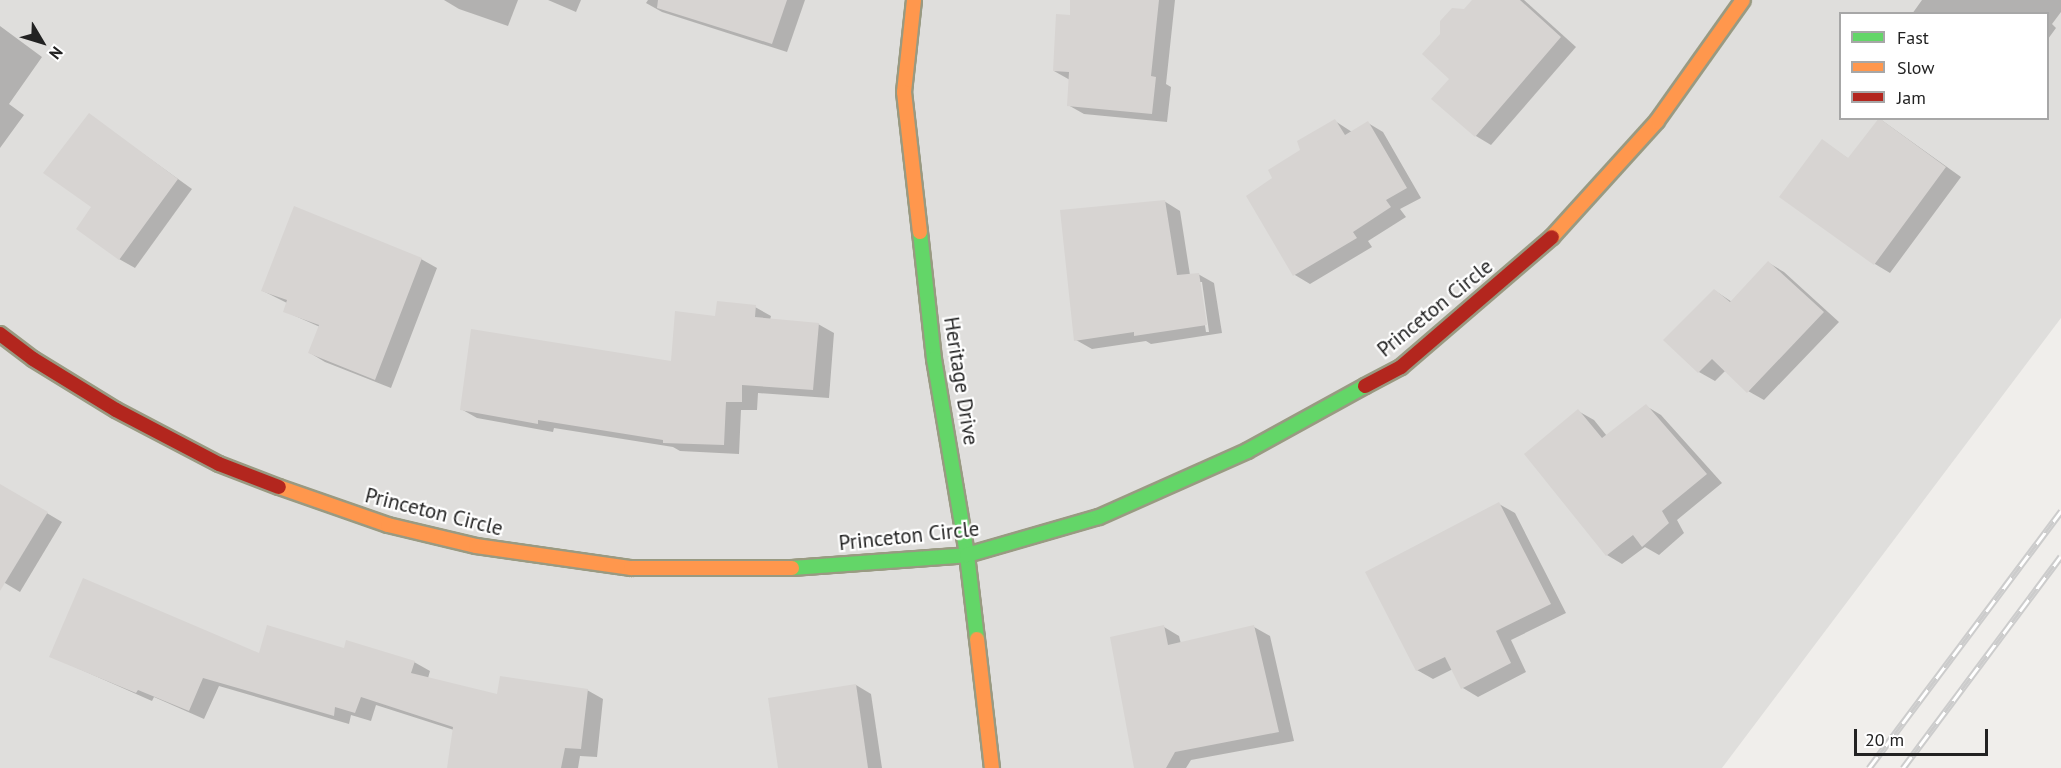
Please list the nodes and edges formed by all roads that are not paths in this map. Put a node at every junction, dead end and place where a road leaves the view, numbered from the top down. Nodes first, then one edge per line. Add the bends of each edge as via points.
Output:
1 (914, 0) edge
2 (1743, 0) edge
3 (0, 334) edge
4 (967, 555) junction
5 (992, 768) edge

1 - 4 street, Heritage Drive via 904,92 934,359
2 - 4 street, Princeton Circle via 1657,121 1558,232 1401,367 1247,451 1100,517
3 - 4 street, Princeton Circle via 116,410 219,464 378,522 476,546 631,568 713,570
4 - 5 street, Heritage Drive

